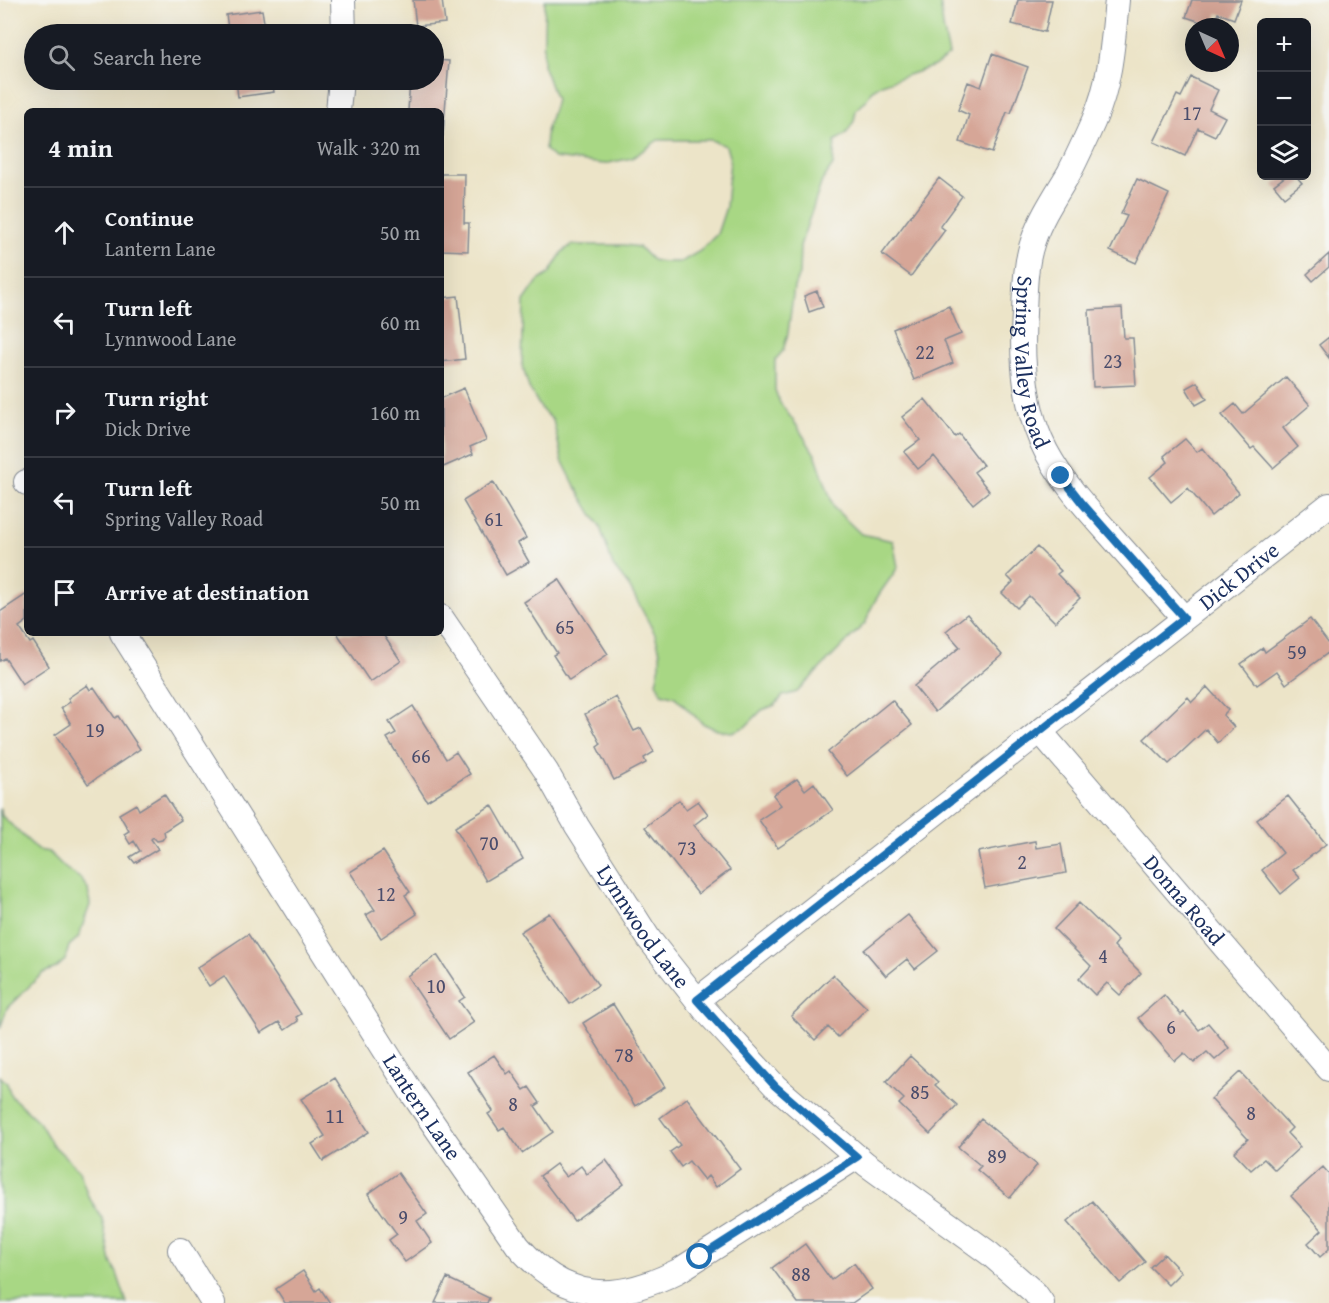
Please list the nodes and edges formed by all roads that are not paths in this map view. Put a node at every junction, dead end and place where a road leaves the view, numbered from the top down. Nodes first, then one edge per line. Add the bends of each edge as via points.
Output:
1 (343, 0) edge
2 (1117, 0) edge
3 (344, 24) edge
4 (340, 90) edge
5 (338, 108) edge
6 (1329, 506) edge
7 (1184, 618) junction
8 (444, 621) edge
9 (124, 636) edge
10 (1040, 731) junction
11 (697, 1000) junction
12 (1329, 1069) edge
13 (857, 1157) junction
14 (180, 1250) dead end
15 (213, 1303) edge
16 (1042, 1303) edge

1 - 3 street
2 - 7 street, Spring Valley Road via 1103,97 1032,242 1024,312 1024,374 1045,450 1061,476
4 - 5 street
6 - 7 street, Dick Drive
7 - 10 street, Dick Drive
8 - 11 street, Lynnwood Lane via 546,771 649,939
9 - 13 street, Lantern Lane via 412,1093 518,1246 550,1277 570,1287 616,1294 656,1283
10 - 11 street, Dick Drive
10 - 12 street, Donna Road
11 - 13 street, Lynnwood Lane via 775,1086
13 - 16 street, Lynnwood Lane via 990,1254
14 - 15 street

